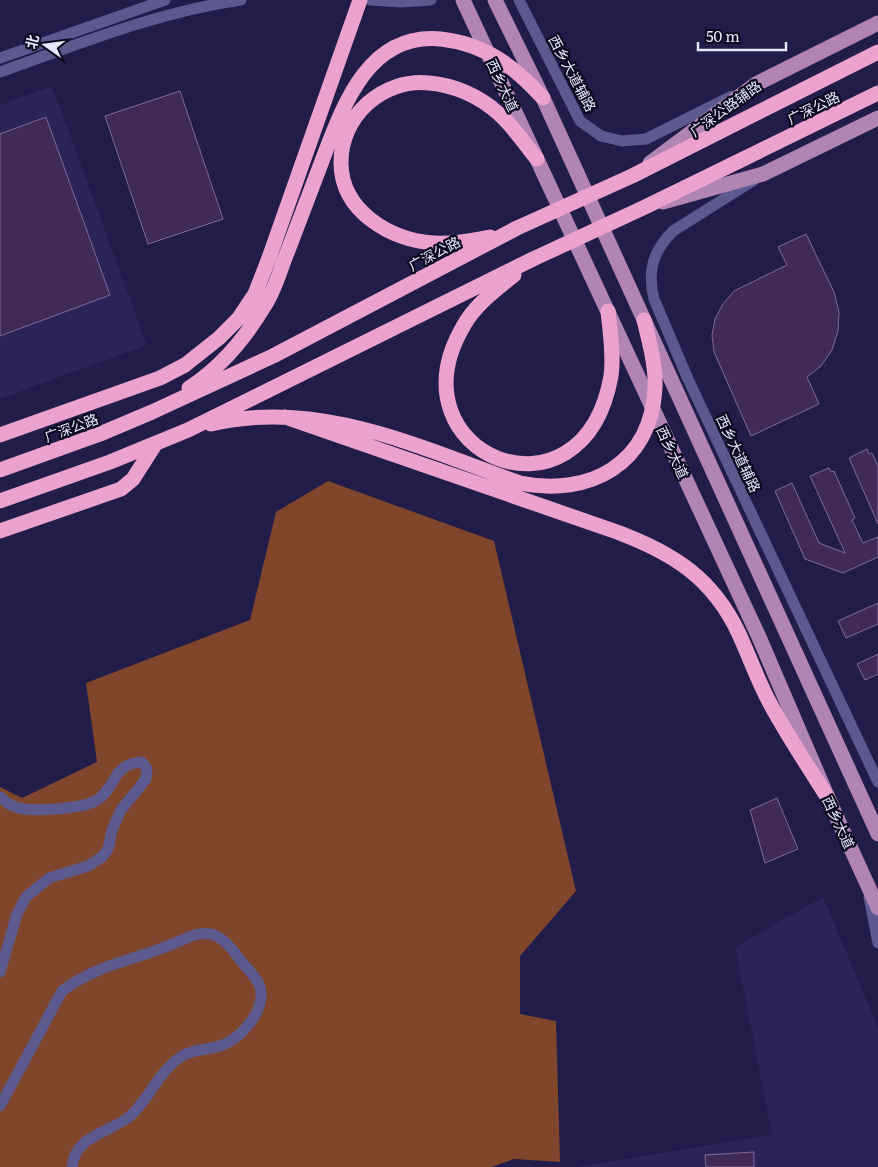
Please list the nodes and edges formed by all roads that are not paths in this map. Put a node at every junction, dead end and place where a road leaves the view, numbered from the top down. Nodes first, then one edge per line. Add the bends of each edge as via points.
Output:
1 (166, 0) edge
2 (241, 0) edge
3 (360, 0) edge
4 (370, 0) edge
5 (431, 0) edge
6 (463, 0) edge
7 (495, 0) edge
8 (520, 0) edge
9 (145, 3) edge
10 (151, 19) junction
11 (878, 24) edge
12 (878, 52) edge
13 (0, 58) edge
14 (0, 72) edge
15 (756, 84) junction
16 (878, 93) edge
17 (543, 98) junction
18 (878, 118) edge
19 (537, 159) junction
20 (763, 174) junction
21 (632, 176) junction
22 (645, 208) junction
23 (517, 228) junction
24 (533, 259) junction
25 (608, 312) junction
26 (644, 320) junction
27 (152, 412) junction
28 (285, 417) junction
29 (188, 430) junction
30 (0, 435) edge
31 (156, 443) junction
32 (0, 470) edge
33 (0, 501) edge
34 (0, 531) edge
35 (878, 782) edge
36 (0, 797) edge
37 (828, 798) junction
38 (878, 834) edge
39 (864, 876) junction
40 (878, 908) edge
41 (878, 943) edge
42 (0, 972) edge
43 (0, 1106) edge
44 (72, 1167) edge

1 - 9 street
2 - 10 street
3 - 30 highway via 256,294 239,318 185,365 160,378
4 - 5 street
6 - 19 main road, 西乡大道
7 - 17 main road, 西乡大道
8 - 15 street, 西乡大道辅路 via 580,121 602,136 622,141 646,139
9 - 10 street
9 - 13 street
10 - 14 street
11 - 15 main road, 广深公路辅路
12 - 21 highway, 广深公路
15 - 21 main road, 广深公路辅路
16 - 22 highway, 广深公路
17 - 26 main road, 西乡大道
17 - 27 highway via 512,66 476,46 457,41 412,41 376,60 361,77 340,112 266,304 221,362
18 - 20 main road
19 - 23 highway via 496,112 459,90 439,84 417,82 396,85 376,95 357,113 345,138 341,164 344,182 353,201 365,215 396,234 432,243 454,243 490,237
19 - 25 main road, 西乡大道
20 - 22 main road
20 - 35 street, 西乡大道辅路 via 673,231 662,242 652,263 651,286 688,379
21 - 23 highway, 广深公路
22 - 24 highway, 广深公路
23 - 27 highway, 广深公路 via 273,356
24 - 25 highway via 479,304 455,341 448,363 448,401 455,420 464,435 491,458 528,464 548,460 584,439 596,422 611,374
24 - 29 highway, 广深公路
25 - 37 main road, 西乡大道 via 759,637
26 - 28 highway via 655,386 652,410 629,454 612,471 590,481 543,488 520,483 369,429 341,422
26 - 38 main road, 西乡大道
27 - 32 highway, 广深公路
28 - 29 highway via 220,422
28 - 37 highway via 617,532 675,558 701,578 720,601 738,632 771,706
29 - 31 highway, 广深公路
31 - 33 highway, 广深公路
31 - 34 highway via 133,479 120,489
36 - 42 street via 13,807 26,809 80,806 98,800 130,763 142,762 146,769 146,779 121,810 108,849 102,857 88,866 49,878 26,897 17,914
37 - 39 main road, 西乡大道
39 - 40 main road, 西乡大道
39 - 41 street
43 - 44 street via 62,991 79,978 197,933 210,933 225,940 260,985 261,1000 255,1017 224,1045 184,1055 170,1067 129,1117 79,1147

